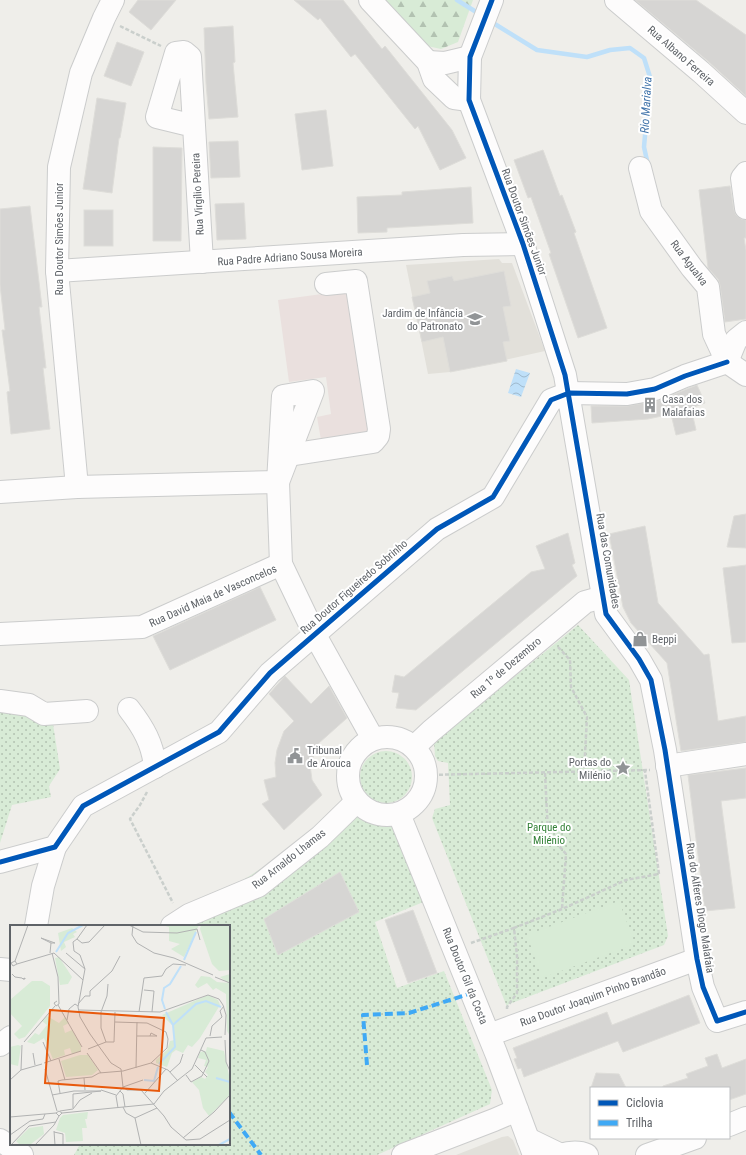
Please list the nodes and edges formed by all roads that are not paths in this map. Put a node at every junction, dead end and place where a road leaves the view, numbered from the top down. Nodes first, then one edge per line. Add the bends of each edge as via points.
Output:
1 (370, 0) edge
2 (492, 0) edge
3 (616, 0) edge
4 (108, 9) edge
5 (474, 49) junction
6 (428, 62) junction
7 (470, 100) junction
8 (746, 113) edge
9 (194, 126) junction
10 (640, 168) dead end
11 (746, 173) edge
12 (746, 208) edge
13 (522, 244) junction
14 (202, 262) junction
15 (57, 271) junction
16 (326, 284) dead end
17 (746, 332) edge
18 (726, 362) junction
19 (746, 375) edge
20 (569, 394) junction
21 (289, 455) junction
22 (278, 482) junction
23 (77, 487) junction
24 (0, 492) edge
25 (281, 564) junction
26 (603, 597) junction
27 (0, 634) edge
28 (315, 635) junction
29 (0, 701) edge
30 (128, 709) dead end
31 (88, 711) dead end
32 (373, 739) junction
33 (414, 747) junction
34 (746, 754) edge
35 (667, 766) junction
36 (151, 769) junction
37 (356, 802) junction
38 (399, 814) junction
39 (56, 847) junction
40 (0, 862) edge
41 (177, 923) edge
42 (36, 925) edge
43 (697, 959) junction
44 (0, 969) edge
45 (10, 970) edge
46 (746, 1012) edge
47 (489, 1035) junction
48 (10, 1038) edge
49 (0, 1045) edge
50 (517, 1110) junction
51 (746, 1118) edge
52 (730, 1125) edge
53 (692, 1139) edge
54 (0, 1140) edge
55 (531, 1147) edge
56 (22, 1155) edge
57 (403, 1155) edge
58 (560, 1155) edge
59 (587, 1155) edge
60 (647, 1155) edge

1 - 6 street
2 - 5 street
3 - 8 street, Rua Albano Ferreira
4 - 15 street, Rua Doutor Simões Junior via 81,73 59,168
5 - 6 street via 445,63
5 - 7 street, Rua Doutor Simões Junior
6 - 7 street via 434,79 454,98
7 - 13 street, Rua Doutor Simões Junior
9 - 9 street, Rua Virgílio Pereira via 157,117 176,53 184,52 190,57
9 - 14 street, Rua Virgílio Pereira
10 - 18 street, Rua Agualva via 651,211 708,288 714,334
11 - 12 street via 742,178
13 - 14 street, Rua Padre Adriano Sousa Moreira via 464,245
13 - 20 street, Rua Doutor Simões Junior
14 - 15 street, Rua Padre Adriano Sousa Moreira
15 - 23 street, Rua Doutor Simões Junior
16 - 21 street via 356,281 378,436 373,442
17 - 18 street via 736,340
18 - 19 street
18 - 20 street, Rua Doutor Figueiredo Sobrinho via 655,389 627,394
20 - 26 street, Rua das Comunidades
20 - 28 street, Rua Doutor Figueiredo Sobrinho via 551,400 493,497 437,529
21 - 22 street
21 - 22 street via 313,391 283,396
22 - 23 street
22 - 25 street
23 - 24 street
25 - 27 street, Rua David Maia de Vasconcelos via 142,627
25 - 28 street
26 - 33 street, Rua 1º de Dezembro via 585,602
26 - 35 street, Rua das Comunidades via 606,614 639,658 651,680
28 - 32 street
28 - 36 street, Rua Doutor Figueiredo Sobrinho via 270,673 219,732
29 - 31 street via 29,705 44,714
30 - 36 street via 141,725 154,755
32 - 33 street via 395,737
32 - 37 street via 362,745 348,766 347,779
33 - 38 street via 425,765 425,788 419,799
34 - 35 street
35 - 43 street, Rua do Alferes Diogo Malafaia
36 - 39 street, Rua Doutor Figueiredo Sobrinho via 83,806
37 - 38 street via 376,815
37 - 41 street, Rua Arnaldo Lhamas via 320,837 258,886 189,915
38 - 47 street, Rua Doutor Gil da Costa
39 - 40 street
39 - 42 street, Rua Doutor Figueiredo Sobrinho via 43,886
43 - 46 street, Rua do Alferes Diogo Malafaia via 703,987 717,1021
43 - 47 street, Rua Doutor Joaquim Pinho Brandão
44 - 45 street
47 - 50 street, Rua Doutor Gil da Costa
48 - 49 street
50 - 55 street, Rua Doutor Gil da Costa
50 - 57 street
51 - 52 street
53 - 60 street
54 - 56 street
55 - 58 street, Rua Doutor Gil da Costa
58 - 59 street via 577,1152

